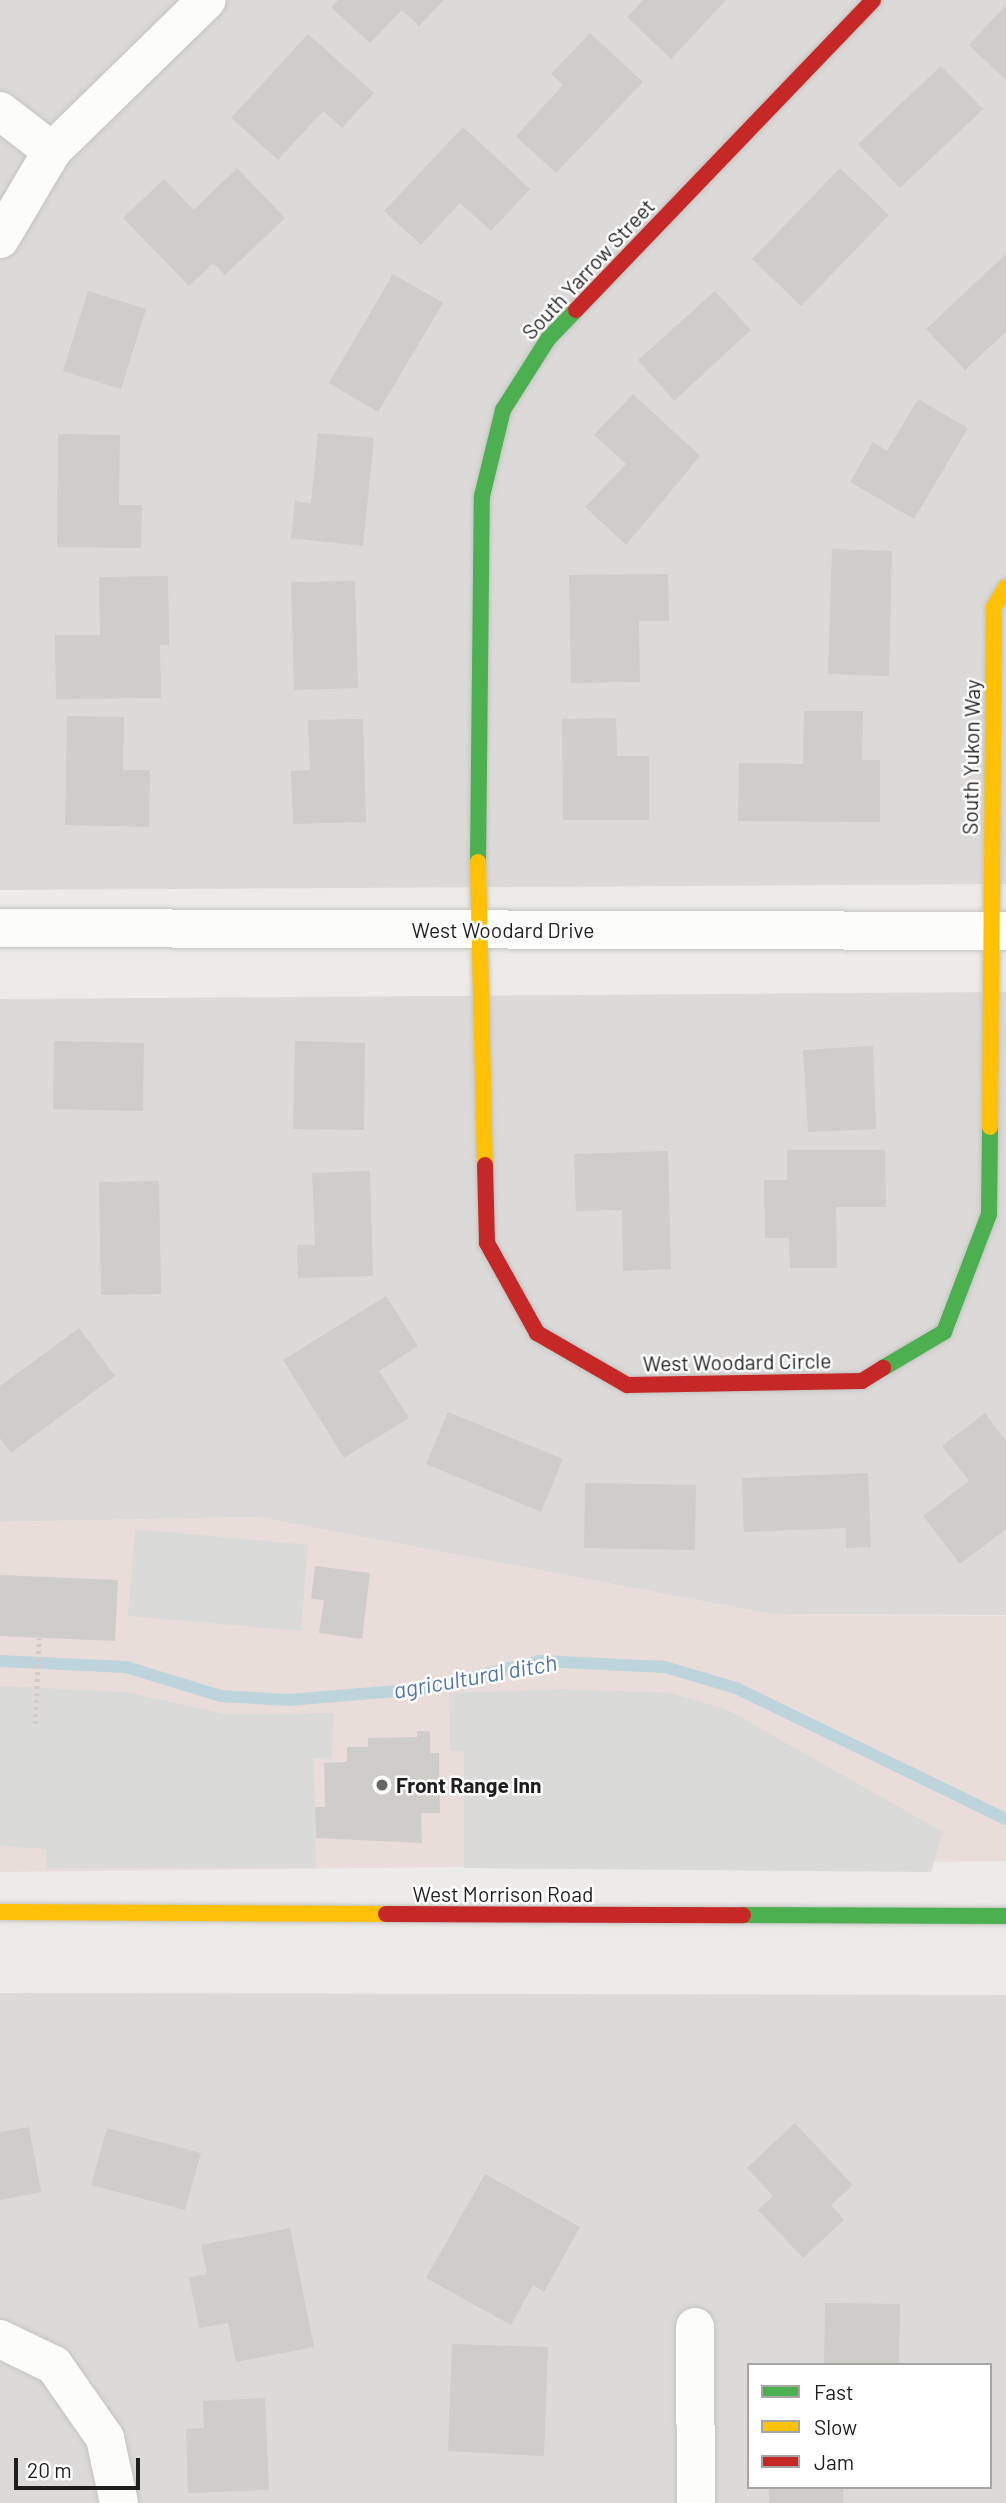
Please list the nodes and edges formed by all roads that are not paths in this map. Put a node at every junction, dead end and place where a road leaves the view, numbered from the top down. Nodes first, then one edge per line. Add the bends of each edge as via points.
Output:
1 (207, 0) edge
2 (873, 0) edge
3 (0, 111) edge
4 (52, 151) junction
5 (0, 239) edge
6 (1006, 587) edge
7 (0, 928) edge
8 (477, 930) junction
9 (997, 931) edge
10 (0, 1912) edge
11 (1006, 1916) edge
12 (695, 2327) dead end
13 (0, 2339) edge
14 (119, 2503) edge
15 (696, 2503) edge

1 - 4 street
2 - 8 street, South Yarrow Street via 548,339 503,410 482,496
3 - 4 street
4 - 5 street
6 - 9 street, South Yukon Way via 995,607
7 - 8 street, West Woodard Drive
8 - 9 street, West Woodard Drive
8 - 9 street, West Woodard Circle via 487,1243 537,1333 627,1385 862,1381 944,1332 989,1214
10 - 11 street, West Morrison Road
12 - 15 street
13 - 14 street via 54,2365 105,2438

